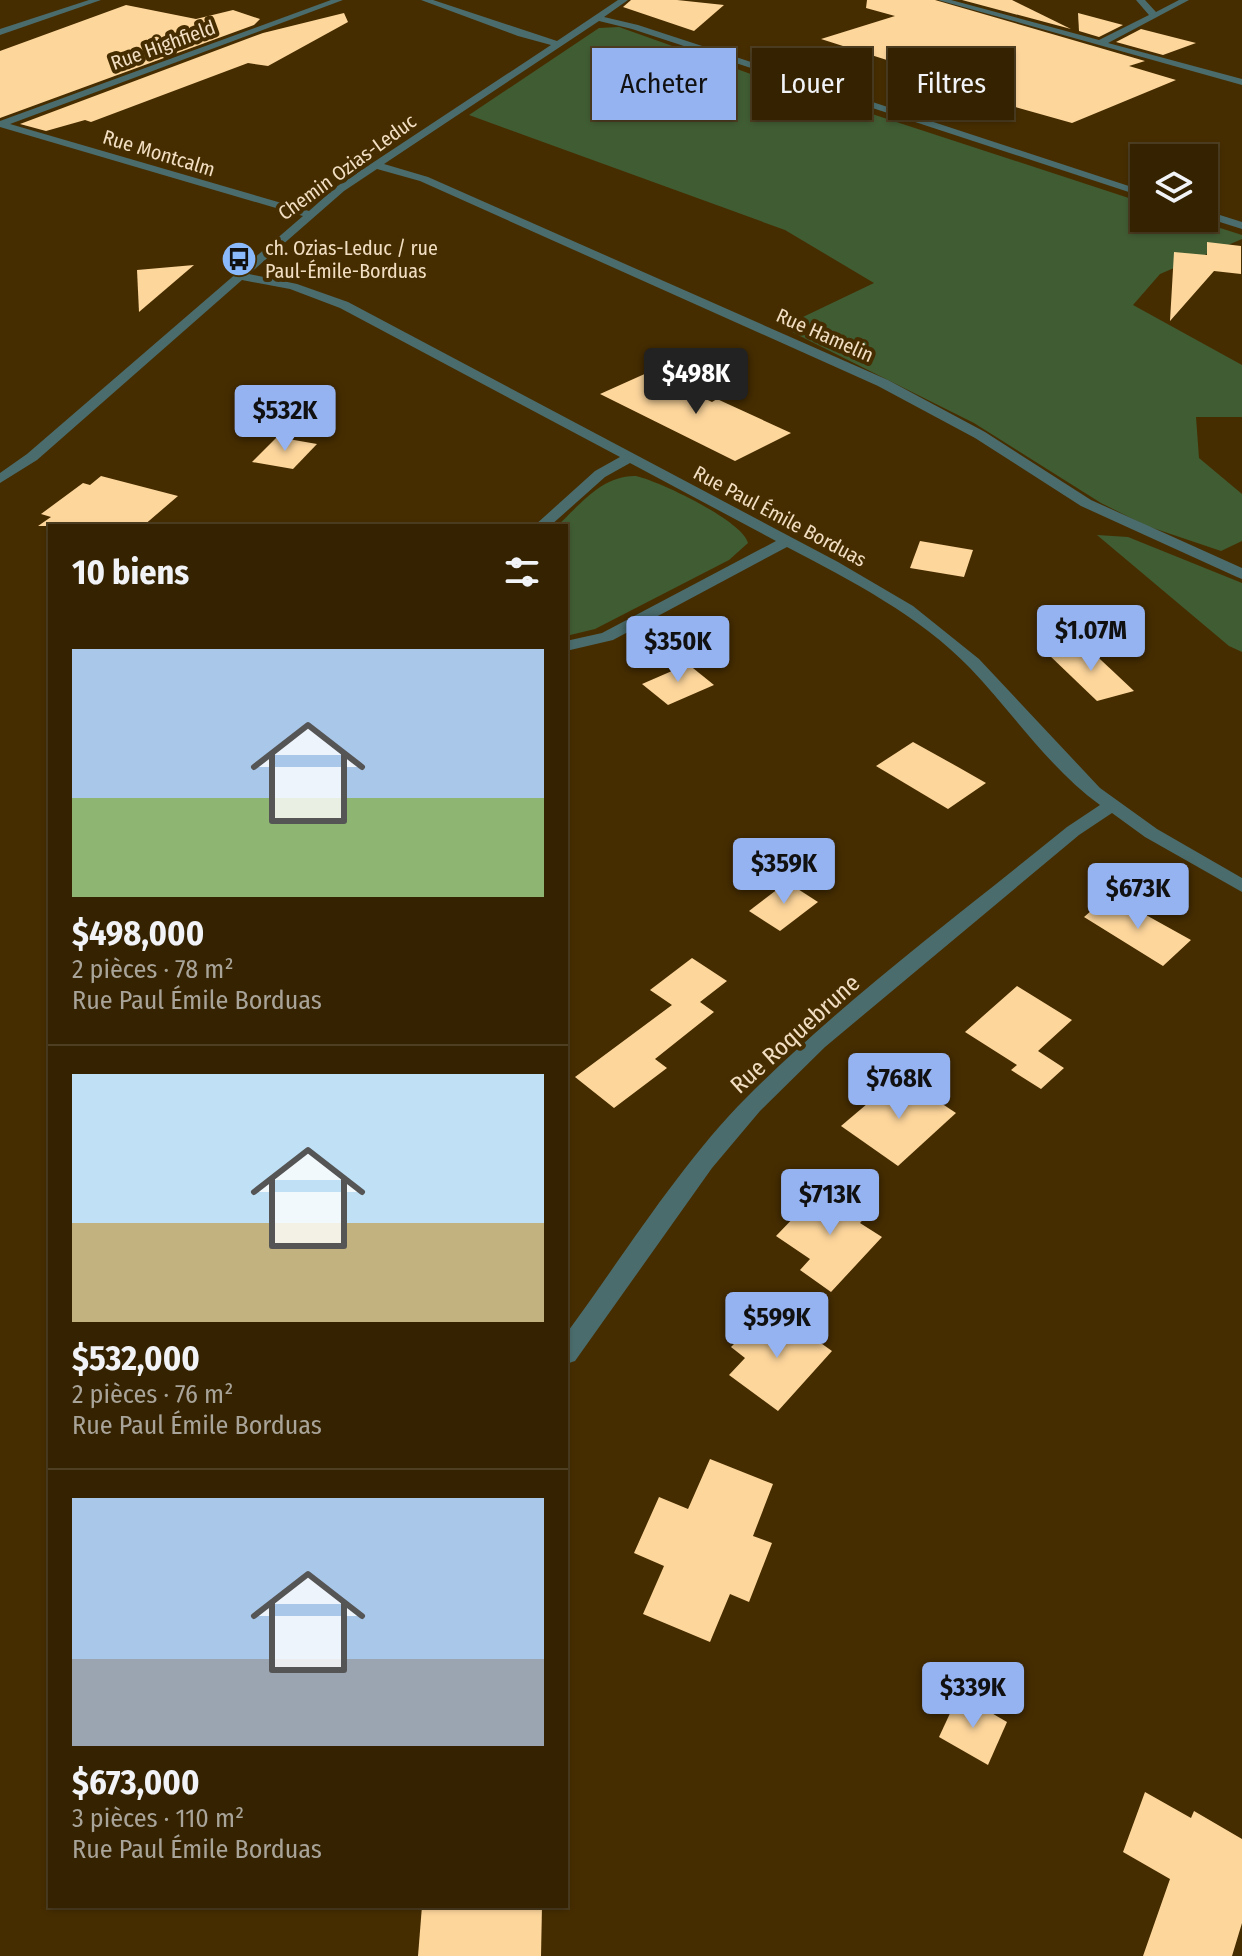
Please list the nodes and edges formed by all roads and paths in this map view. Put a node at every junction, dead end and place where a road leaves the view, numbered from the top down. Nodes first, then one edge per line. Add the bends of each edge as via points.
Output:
1 (97, 0) edge
2 (339, 0) edge
3 (425, 0) edge
4 (624, 0) edge
5 (942, 0) edge
6 (1140, 0) edge
7 (1185, 0) edge
8 (50, 5) dead end
9 (66, 10) junction
10 (1155, 16) junction
11 (598, 18) junction
12 (0, 32) edge
13 (1100, 43) junction
14 (559, 44) junction
15 (1242, 82) edge
16 (0, 124) edge
17 (375, 165) junction
18 (1130, 189) edge
19 (309, 214) junction
20 (1218, 218) edge
21 (1242, 226) edge
22 (239, 276) junction
23 (629, 458) junction
24 (0, 479) edge
25 (543, 524) edge
26 (787, 541) junction
27 (1242, 574) edge
28 (568, 646) edge
29 (1112, 805) junction
30 (1242, 886) edge
31 (568, 1350) edge

1 - 9 street
2 - 16 street, Rue Highfield
3 - 14 street
4 - 11 street, Chemin Ozias-Leduc
5 - 13 street
6 - 10 street
7 - 10 street
8 - 9 street
9 - 12 street
10 - 13 street
11 - 14 street, Chemin Ozias-Leduc
11 - 18 street
13 - 15 street
14 - 17 street, Chemin Ozias-Leduc
16 - 19 street, Rue Montcalm
17 - 19 street, Chemin Ozias-Leduc
17 - 27 street, Rue Hamelin via 424,179 851,368 980,435 1086,503
19 - 22 street, Chemin Ozias-Leduc
20 - 21 street
22 - 23 street, Rue Paul Émile Borduas via 331,299
22 - 24 street, Chemin Ozias-Leduc
23 - 25 street via 600,474
23 - 26 street, Rue Paul Émile Borduas
26 - 28 street via 607,637
26 - 29 street, Rue Paul Émile Borduas via 942,634 1068,767
29 - 30 street, Rue Paul Émile Borduas
29 - 31 street, Rue Roquebrune via 1073,831 818,1042 752,1105 696,1172

